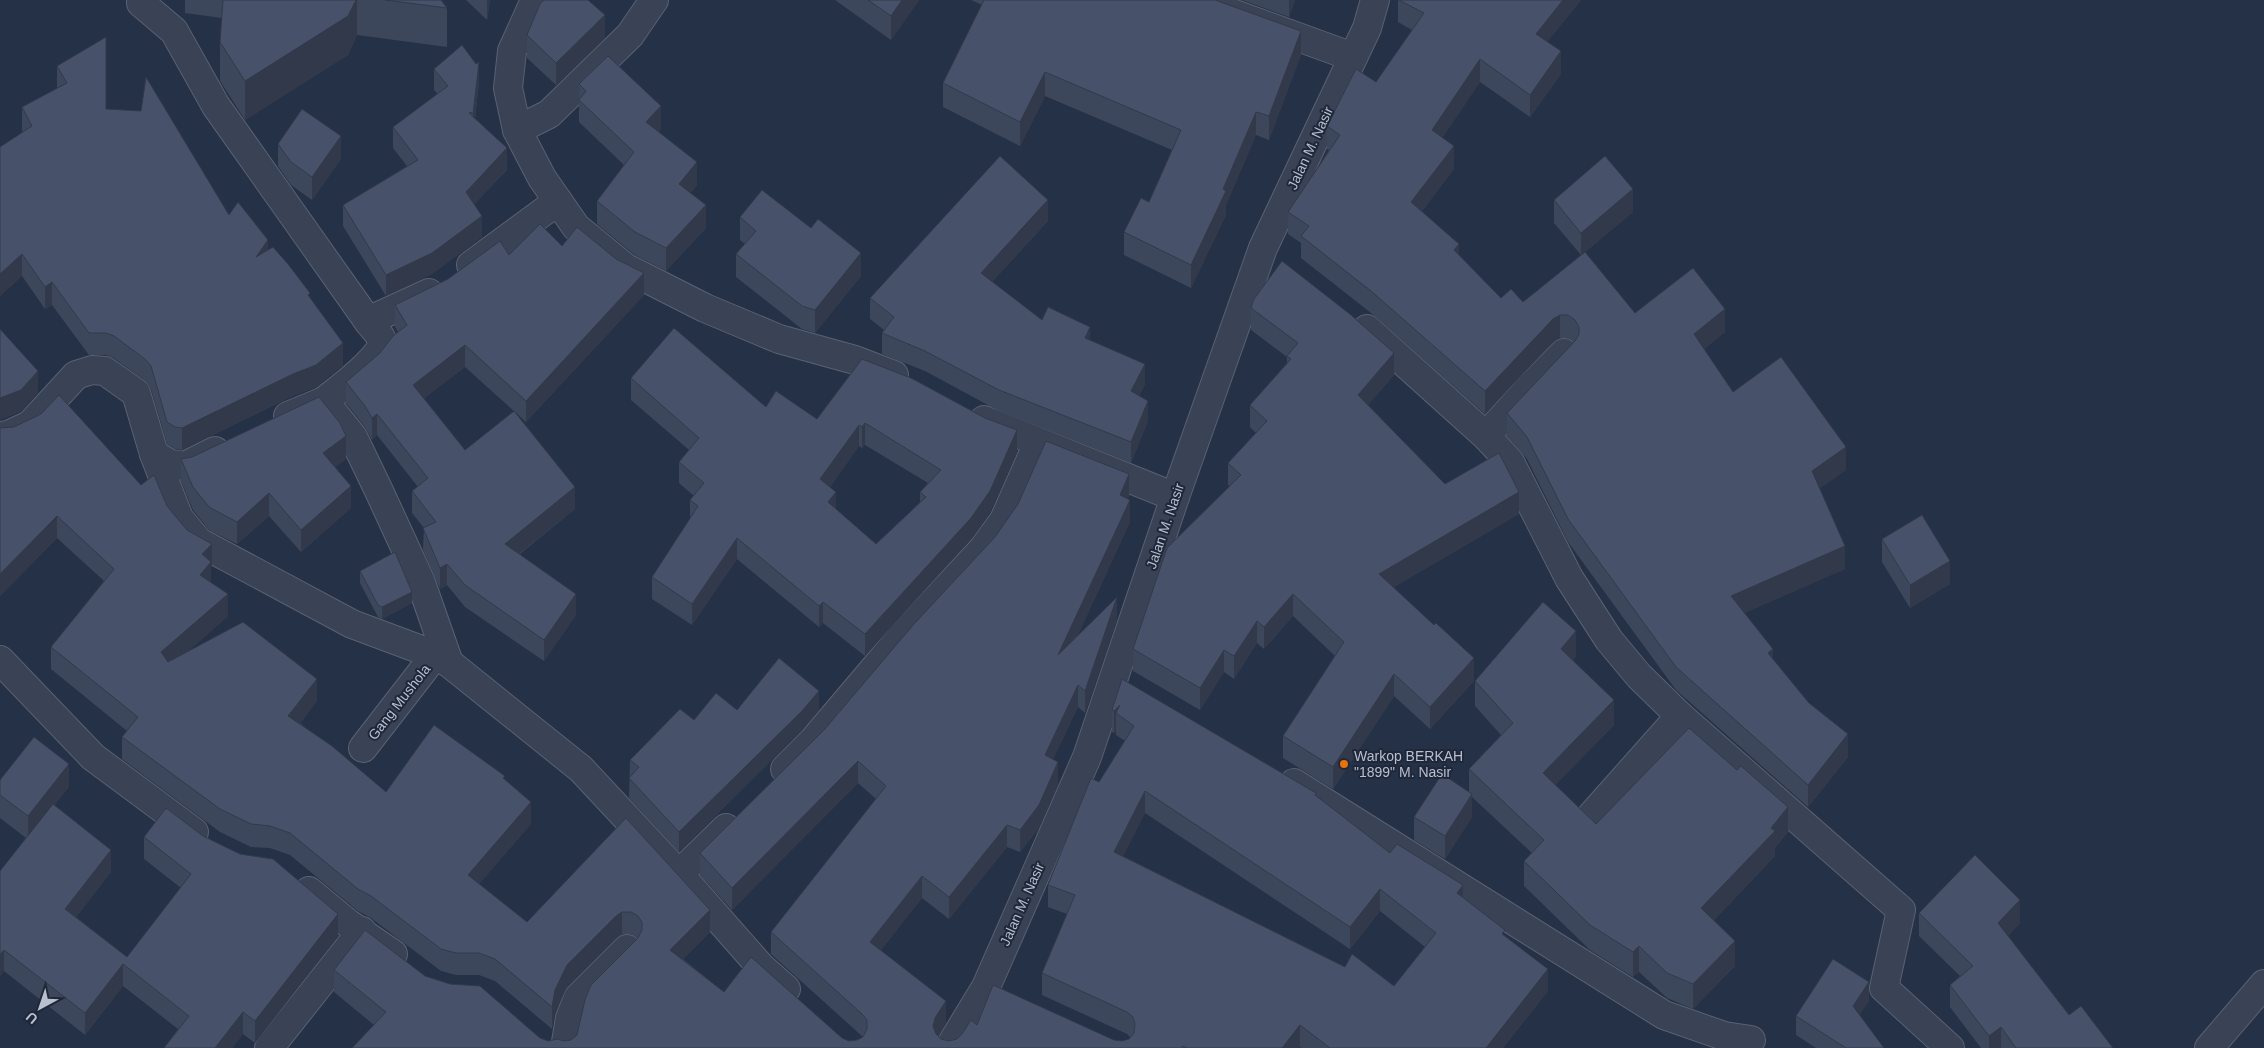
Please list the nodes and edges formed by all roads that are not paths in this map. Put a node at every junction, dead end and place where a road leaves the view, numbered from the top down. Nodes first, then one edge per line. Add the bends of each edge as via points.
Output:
1 (141, 0) edge
2 (535, 0) edge
3 (654, 0) edge
4 (1196, 0) edge
5 (1375, 0) edge
6 (1352, 57) junction
7 (517, 130) junction
8 (558, 201) junction
9 (1263, 248) junction
10 (1286, 266) edge
11 (1346, 313) edge
12 (368, 321) junction
13 (1564, 353) edge
14 (918, 385) edge
15 (324, 402) junction
16 (959, 407) edge
17 (265, 427) edge
18 (0, 436) edge
19 (1486, 436) junction
20 (238, 440) edge
21 (1038, 443) junction
22 (154, 454) junction
23 (1175, 497) junction
24 (442, 659) junction
25 (0, 660) edge
26 (1113, 678) junction
27 (1138, 693) edge
28 (1680, 716) junction
29 (363, 748) dead end
30 (1274, 772) edge
31 (767, 788) edge
32 (747, 808) edge
33 (1592, 815) dead end
34 (212, 845) edge
35 (679, 874) junction
36 (292, 877) edge
37 (362, 932) junction
38 (626, 949) edge
39 (410, 967) edge
40 (2264, 984) edge
41 (986, 987) junction
42 (1013, 999) edge
43 (803, 1004) edge
44 (1751, 1040) dead end
45 (553, 1046) edge
46 (269, 1048) edge
47 (949, 1048) edge
48 (1950, 1048) edge
49 (2209, 1048) edge

1 - 12 street via 150,13 174,31 216,106
2 - 7 street via 512,51 508,88
3 - 7 street via 630,35 550,114
4 - 6 street
5 - 6 street, Jalan M. Nasir via 1367,28
6 - 9 street, Jalan M. Nasir
7 - 8 street
8 - 12 street via 450,280 413,302
8 - 14 street via 576,227 626,268 705,308 779,339 854,360
9 - 10 street
9 - 23 street, Jalan M. Nasir
11 - 19 street
12 - 15 street via 382,340 382,349
13 - 19 street
15 - 17 street
15 - 24 street via 352,437 420,580
16 - 21 street via 992,425
18 - 22 street via 30,425 76,375 92,370 105,371 136,393
19 - 28 street via 1510,462 1569,578 1609,640 1639,676
20 - 22 street via 185,466 170,464
21 - 23 street
21 - 31 street via 1004,520 983,549 902,636 813,741
22 - 24 street via 179,518 199,542 352,624
23 - 26 street, Jalan M. Nasir
24 - 29 street, Gang Mushola
24 - 35 street via 581,769
25 - 34 street via 93,757
26 - 27 street
26 - 41 street, Jalan M. Nasir via 1087,757
28 - 33 street
28 - 48 street via 1901,910 1884,988
30 - 44 street via 1664,1015 1724,1036
32 - 35 street
35 - 43 street via 761,967
36 - 37 street
37 - 39 street
37 - 46 street
38 - 45 street via 578,998
40 - 49 street
41 - 42 street
41 - 47 street, Jalan M. Nasir

